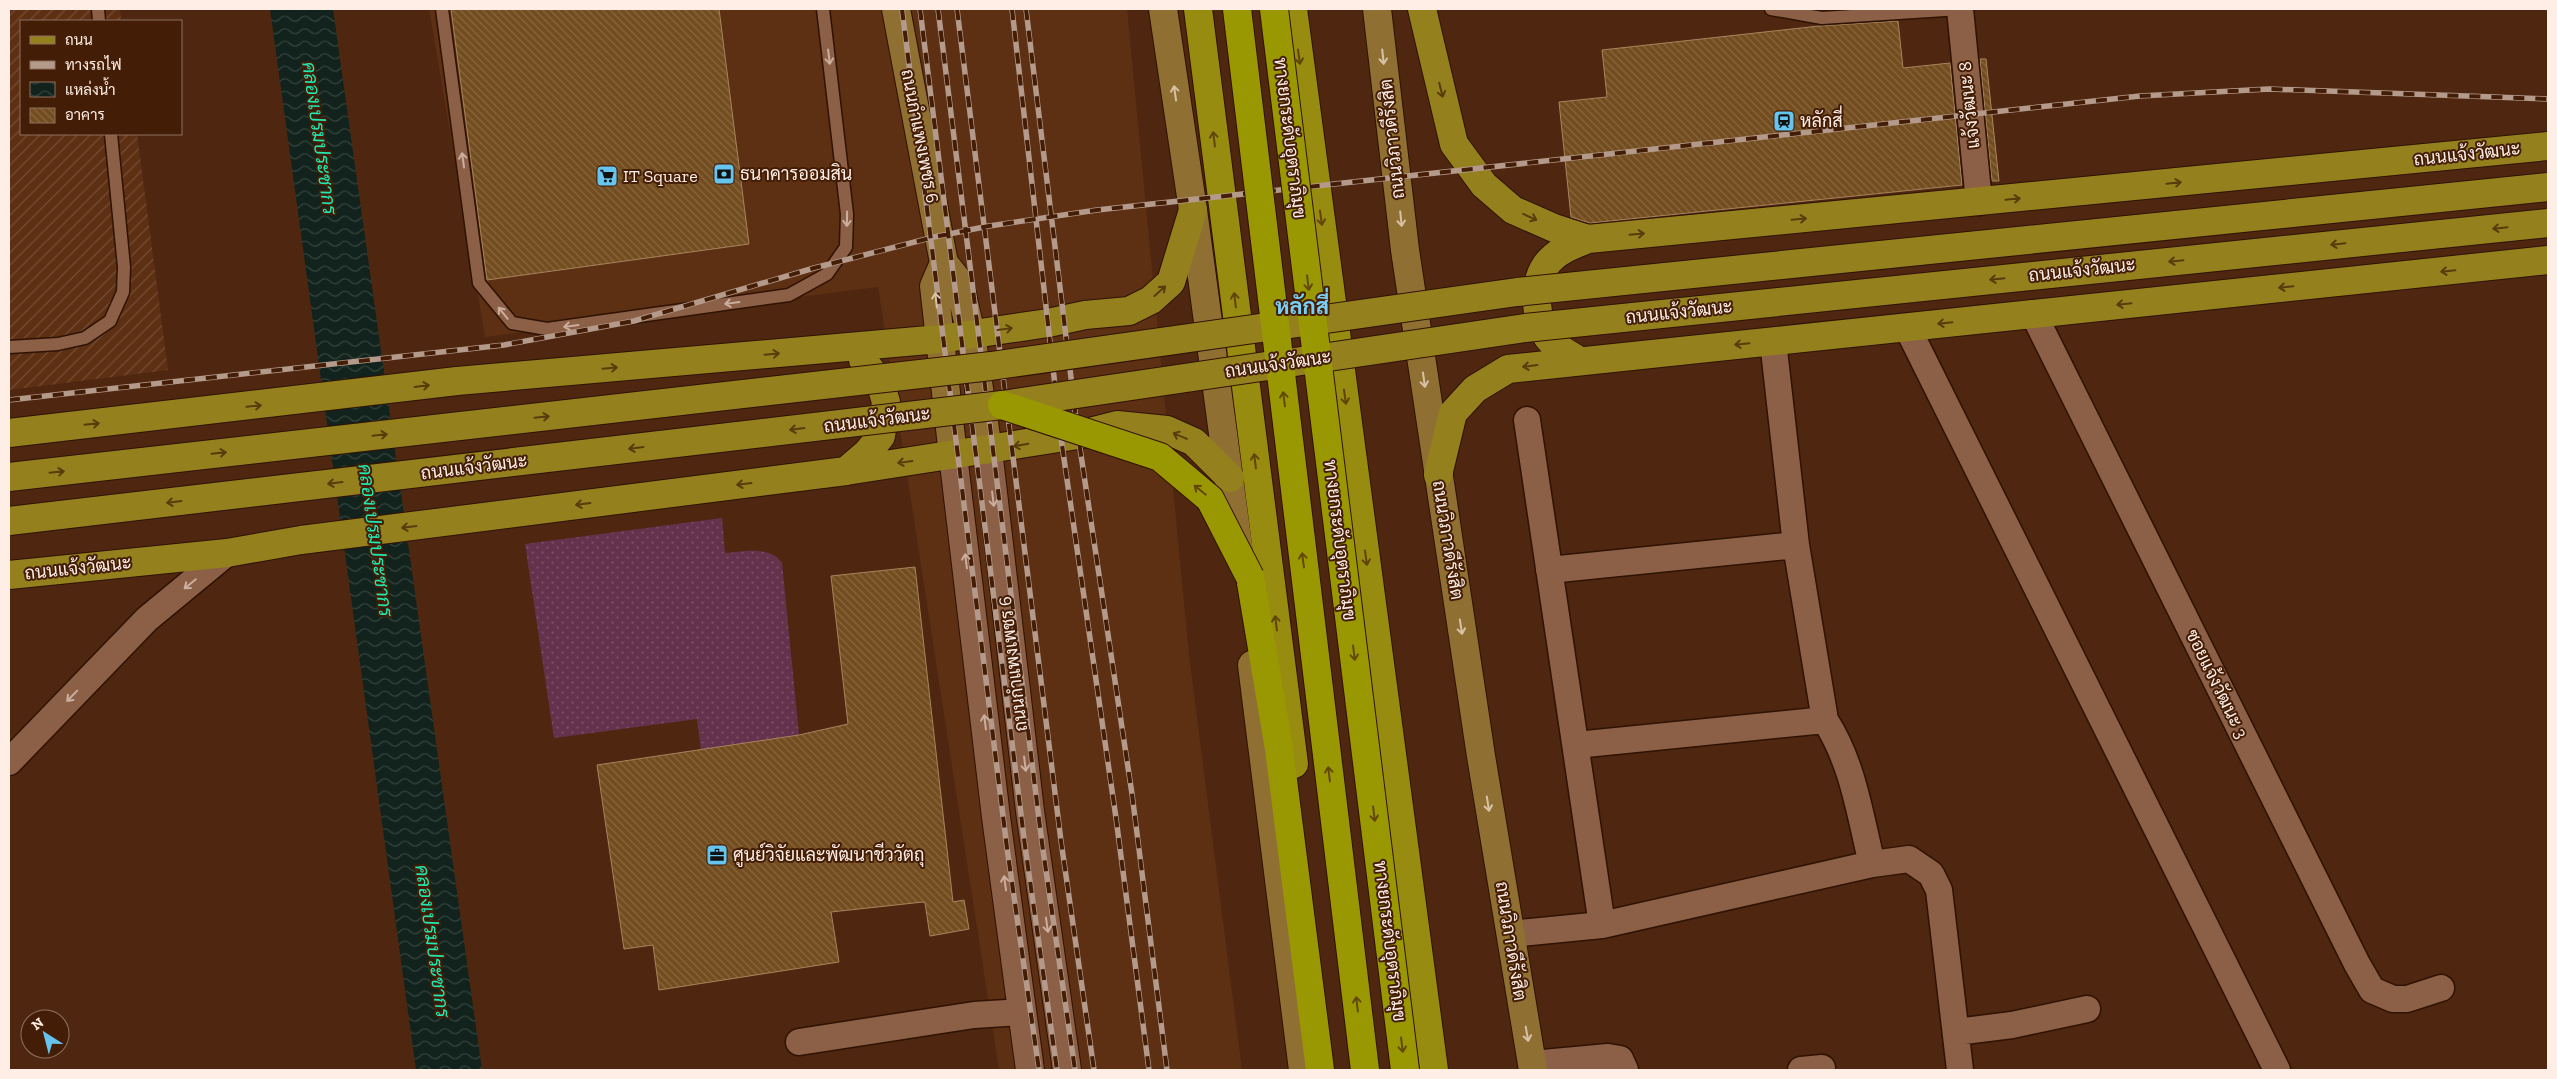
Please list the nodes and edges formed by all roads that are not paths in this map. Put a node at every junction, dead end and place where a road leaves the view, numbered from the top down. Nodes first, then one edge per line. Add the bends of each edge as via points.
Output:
1 (442, 9) edge
2 (823, 9) edge
3 (896, 9) edge
4 (1163, 9) edge
5 (1198, 9) edge
6 (1236, 9) edge
7 (1274, 9) edge
8 (1293, 9) edge
9 (1377, 9) edge
10 (1422, 9) edge
11 (1771, 9) edge
12 (1960, 9) edge
13 (111, 135) edge
14 (2548, 146) edge
15 (2548, 187) edge
16 (1978, 202) junction
17 (1193, 210) junction
18 (2548, 223) edge
19 (1588, 239) junction
20 (2548, 260) edge
21 (944, 263) junction
22 (2033, 313) junction
23 (1907, 327) junction
24 (971, 334) junction
25 (940, 339) junction
26 (1773, 341) junction
27 (9, 347) edge
28 (828, 349) junction
29 (1578, 360) junction
30 (1002, 405) junction
31 (1527, 420) dead end
32 (9, 433) edge
33 (988, 450) junction
34 (953, 455) junction
35 (846, 471) junction
36 (1438, 475) junction
37 (9, 477) edge
38 (1230, 478) junction
39 (9, 521) edge
40 (1796, 544) junction
41 (227, 553) junction
42 (1549, 570) junction
43 (9, 575) edge
44 (1825, 720) junction
45 (1576, 745) junction
46 (9, 762) edge
47 (1872, 864) junction
48 (1602, 925) junction
49 (1510, 934) junction
50 (2440, 988) dead end
51 (2087, 1009) dead end
52 (1022, 1012) junction
53 (1956, 1032) junction
54 (799, 1042) dead end
55 (1532, 1067) edge
56 (1030, 1070) edge
57 (1067, 1070) edge
58 (1303, 1070) edge
59 (1320, 1070) edge
60 (1333, 1070) edge
61 (1365, 1070) edge
62 (1406, 1070) edge
63 (1434, 1070) edge
64 (1625, 1070) edge
65 (1960, 1070) edge
66 (2277, 1070) edge

2 -> 1 lane via 847,214 846,247 827,274 789,295 547,329 512,323 479,283
3 - 21 main road, ถนนกำแพงเพชร 6
17 -> 4 main road
60 -> 5 highway
61 -> 6 highway, bridge
7 -> 62 highway, ทางยกระดับอุตราภิมุข, bridge
8 -> 63 highway
9 -> 36 main road, ถนนวิภาวดีรังสิต via 1405,250
10 -> 19 main road, ถนนแจ้งวัฒนะ via 1454,144 1484,185 1513,210
11 - 12 lane via 1822,18
12 - 16 street, แจ้งวัฒนะ 8
13 - 27 lane via 124,267 123,292 110,321 85,338 58,344
16 -> 14 main road, ถนนแจ้งวัฒนะ
37 -> 15 main road, ถนนแจ้งวัฒนะ, bridge via 991,366 1517,292
19 -> 16 main road, ถนนแจ้งวัฒนะ
24 -> 17 main road via 1129,311 1151,300 1171,282
17 - 38 main road
18 -> 30 main road, ถนนแจ้งวัฒนะ, bridge via 1524,328
19 - 29 main road via 1562,250 1546,266 1536,298 1538,319 1551,343
20 -> 22 main road
21 - 24 main road, ถนนกำแพงเพชร 6 via 959,282
25 -> 21 main road, ถนนกำแพงเพชร 6 via 934,286
22 -> 23 main road
22 - 50 street, ซอยแจ้งวัฒนะ 3 via 2372,990 2393,999 2407,999
23 - 26 main road
23 - 66 street
24 - 25 main road
24 - 33 main road, ถนนกำแพงเพชร 6
25 - 28 main road
25 - 34 main road, ถนนกำแพงเพชร 6
26 -> 29 main road
26 - 40 street
32 -> 28 main road via 457,382
28 - 35 main road via 863,360 880,382 886,402 881,436 868,453
29 -> 36 main road via 1508,369 1475,388 1453,413
30 -> 39 main road, ถนนแจ้งวัฒนะ, bridge
59 -> 30 highway, bridge via 1279,749 1250,577 1210,499 1160,457
31 - 42 street
33 - 34 main road, ถนนแจ้งวัฒนะ
38 -> 33 main road, ถนนแจ้งวัฒนะ via 1194,442 1159,429 1117,425
33 -> 57 street, ถนนกำแพงเพชร 6 via 1030,811
34 -> 35 main road, ถนนแจ้งวัฒนะ
52 -> 34 street, ถนนกำแพงเพชร 6
35 -> 41 main road, ถนนแจ้งวัฒนะ via 301,540
36 -> 49 main road, ถนนวิภาวดีรังสิต
38 - 58 main road
40 - 42 street
40 - 44 street
41 - 43 main road, ถนนแจ้งวัฒนะ
41 -> 46 street via 147,619
42 - 45 street
44 - 45 street
44 - 47 street via 1838,740 1847,764
45 - 48 street
47 - 48 street
47 - 53 street via 1909,859 1931,874 1939,890
48 - 49 street
49 -> 55 main road, ถนนวิภาวดีรังสิต
51 - 53 street via 2012,1025
52 - 54 street via 974,1015
52 - 56 street, ถนนกำแพงเพชร 6
53 - 65 street
55 - 64 street via 1608,1057 1620,1059

